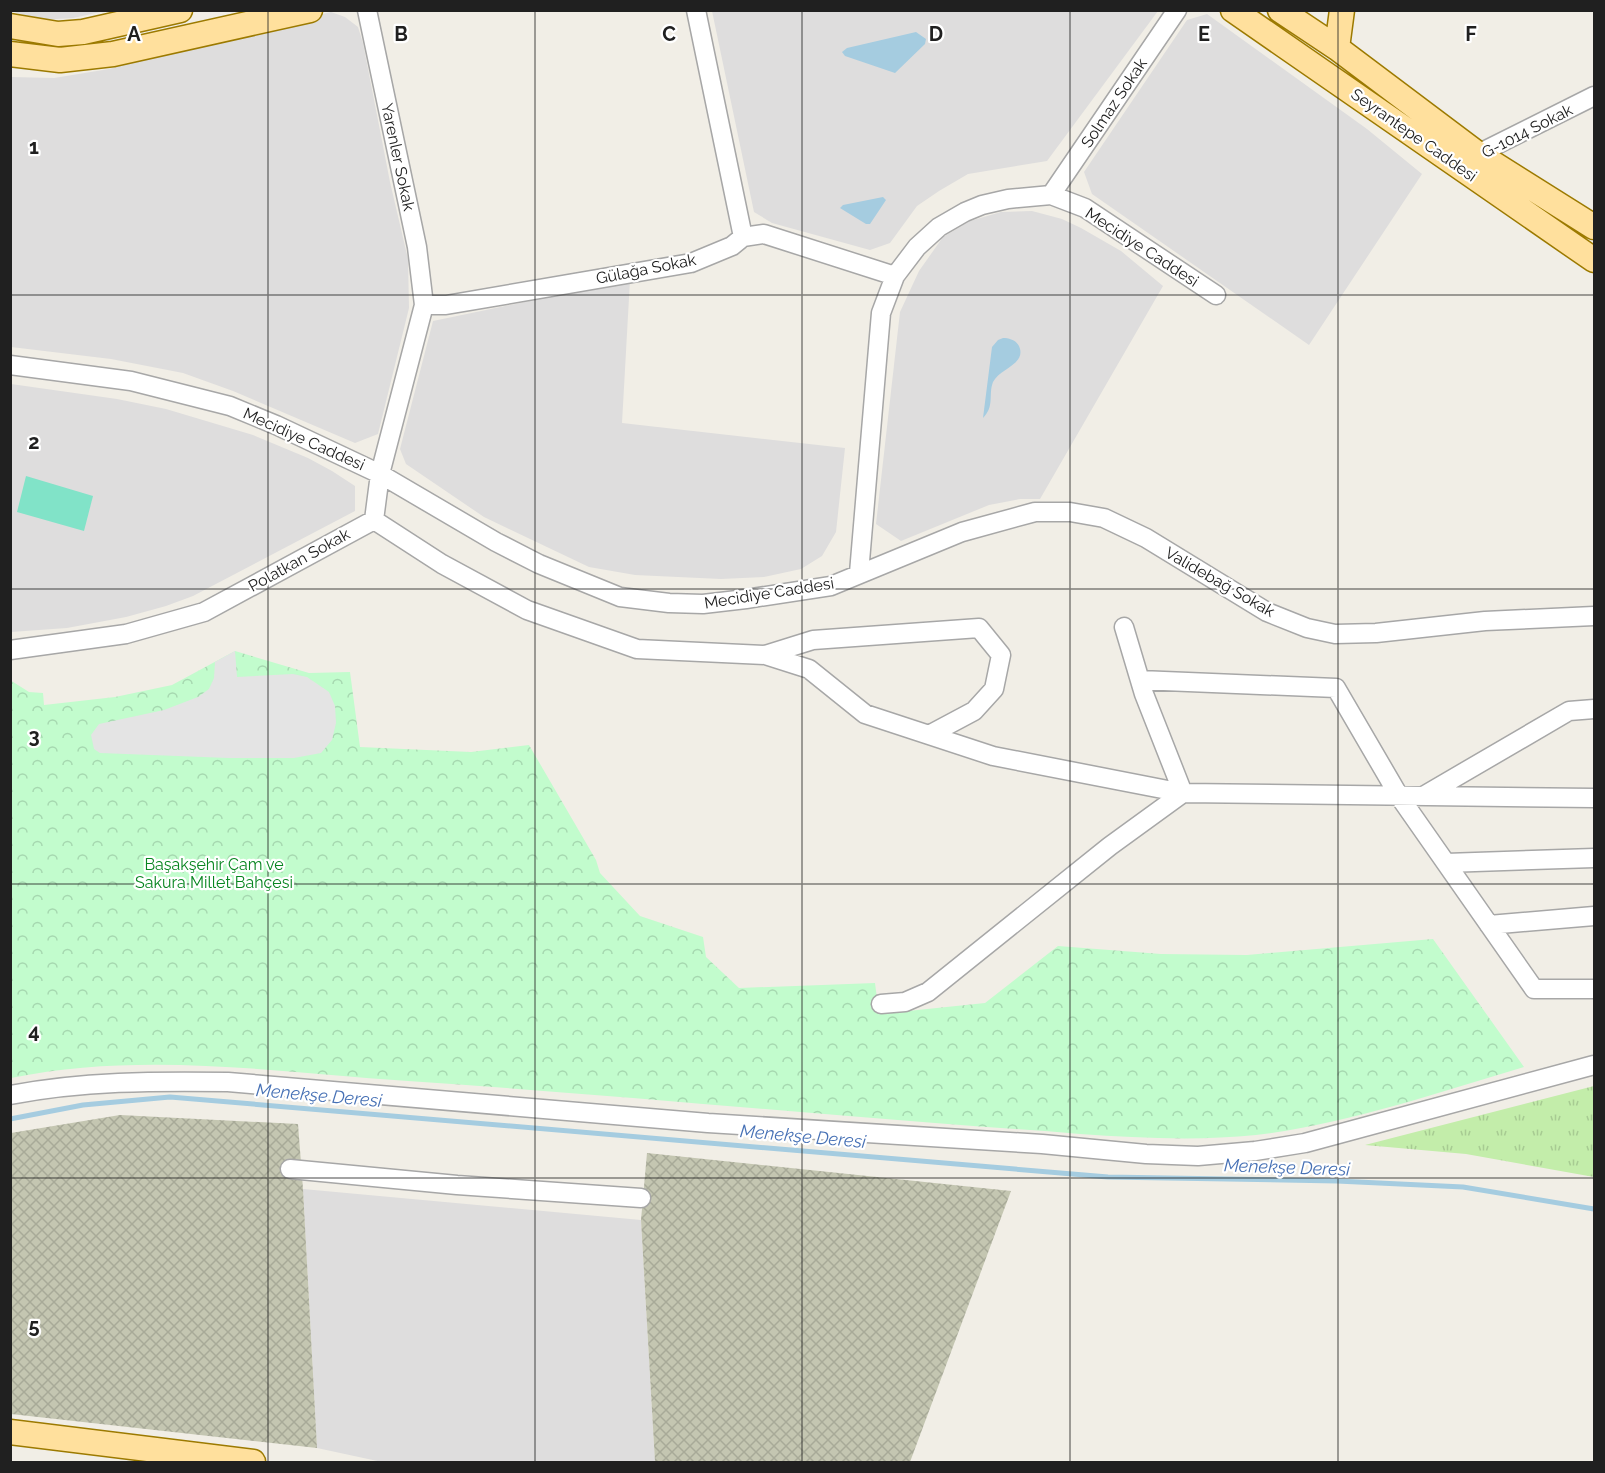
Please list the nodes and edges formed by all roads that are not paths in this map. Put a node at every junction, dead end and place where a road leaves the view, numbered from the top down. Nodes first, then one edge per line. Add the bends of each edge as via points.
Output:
1 (180, 10) edge
2 (310, 10) edge
3 (367, 10) edge
4 (696, 10) edge
5 (1177, 10) edge
6 (1233, 10) edge
7 (1280, 10) edge
8 (1342, 10) edge
9 (10, 26) edge
10 (1337, 48) junction
11 (10, 54) edge
12 (1594, 96) edge
13 (1473, 163) junction
14 (1051, 195) junction
15 (1594, 227) edge
16 (743, 237) junction
17 (1594, 260) edge
18 (895, 276) junction
19 (1216, 295) dead end
20 (424, 305) junction
21 (10, 365) edge
22 (380, 474) junction
23 (374, 520) junction
24 (859, 573) junction
25 (1594, 616) edge
26 (1124, 627) dead end
27 (10, 650) edge
28 (765, 655) junction
29 (1140, 680) junction
30 (1594, 709) edge
31 (929, 735) junction
32 (1183, 793) junction
33 (1399, 796) junction
34 (1423, 796) junction
35 (1594, 798) edge
36 (1594, 858) edge
37 (1446, 863) junction
38 (1594, 916) edge
39 (1489, 925) junction
40 (1594, 989) edge
41 (881, 1004) dead end
42 (1594, 1065) edge
43 (10, 1095) edge
44 (290, 1169) dead end
45 (641, 1198) dead end
46 (10, 1432) edge
47 (253, 1462) edge

1 - 9 main road via 83,32 58,34
2 - 11 main road via 112,54 60,60
3 - 20 street, Yarenler Sokak via 417,247
4 - 16 street
5 - 14 street, Solmaz Sokak
6 - 13 main road, Seyrantepe Caddesi
7 - 10 main road, Seyrantepe Caddesi
8 - 10 main road
10 - 13 main road, Seyrantepe Caddesi
12 - 13 street, G-1014 Sokak
13 - 15 main road, Seyrantepe Caddesi
13 - 17 main road, Seyrantepe Caddesi
14 - 18 street, Mecidiye Caddesi via 1008,199 965,212 931,234
14 - 19 street, Mecidiye Caddesi via 1084,208
16 - 18 street, Gülağa Sokak via 764,234
16 - 20 street, Gülağa Sokak via 732,246 691,263 446,305
18 - 24 street, Mecidiye Caddesi via 881,313
20 - 22 street
21 - 22 street, Mecidiye Caddesi via 131,381 230,406
22 - 23 street
22 - 24 street, Mecidiye Caddesi via 496,542 620,597 669,603 746,600 831,586
23 - 27 street, Polatkan Sokak via 204,612 126,634
23 - 28 street via 442,564 527,610 626,645
24 - 25 street, Validebağ Sokak via 962,532 1035,512 1070,512 1104,518 1146,538 1267,612 1335,634
26 - 29 street
28 - 31 street via 809,669 866,714
28 - 31 street via 813,640 979,628 1000,655 994,689 974,711
29 - 32 street
29 - 33 street via 1336,688
30 - 34 street via 1569,711
31 - 32 street via 993,756
32 - 33 street
32 - 41 street via 1110,846 928,992 905,1002
33 - 34 street
33 - 37 street
34 - 35 street
36 - 37 street
37 - 39 street
38 - 39 street
39 - 40 street via 1534,989
42 - 43 street via 1305,1143 1198,1156 708,1123 228,1082 86,1084
44 - 45 street
46 - 47 main road

